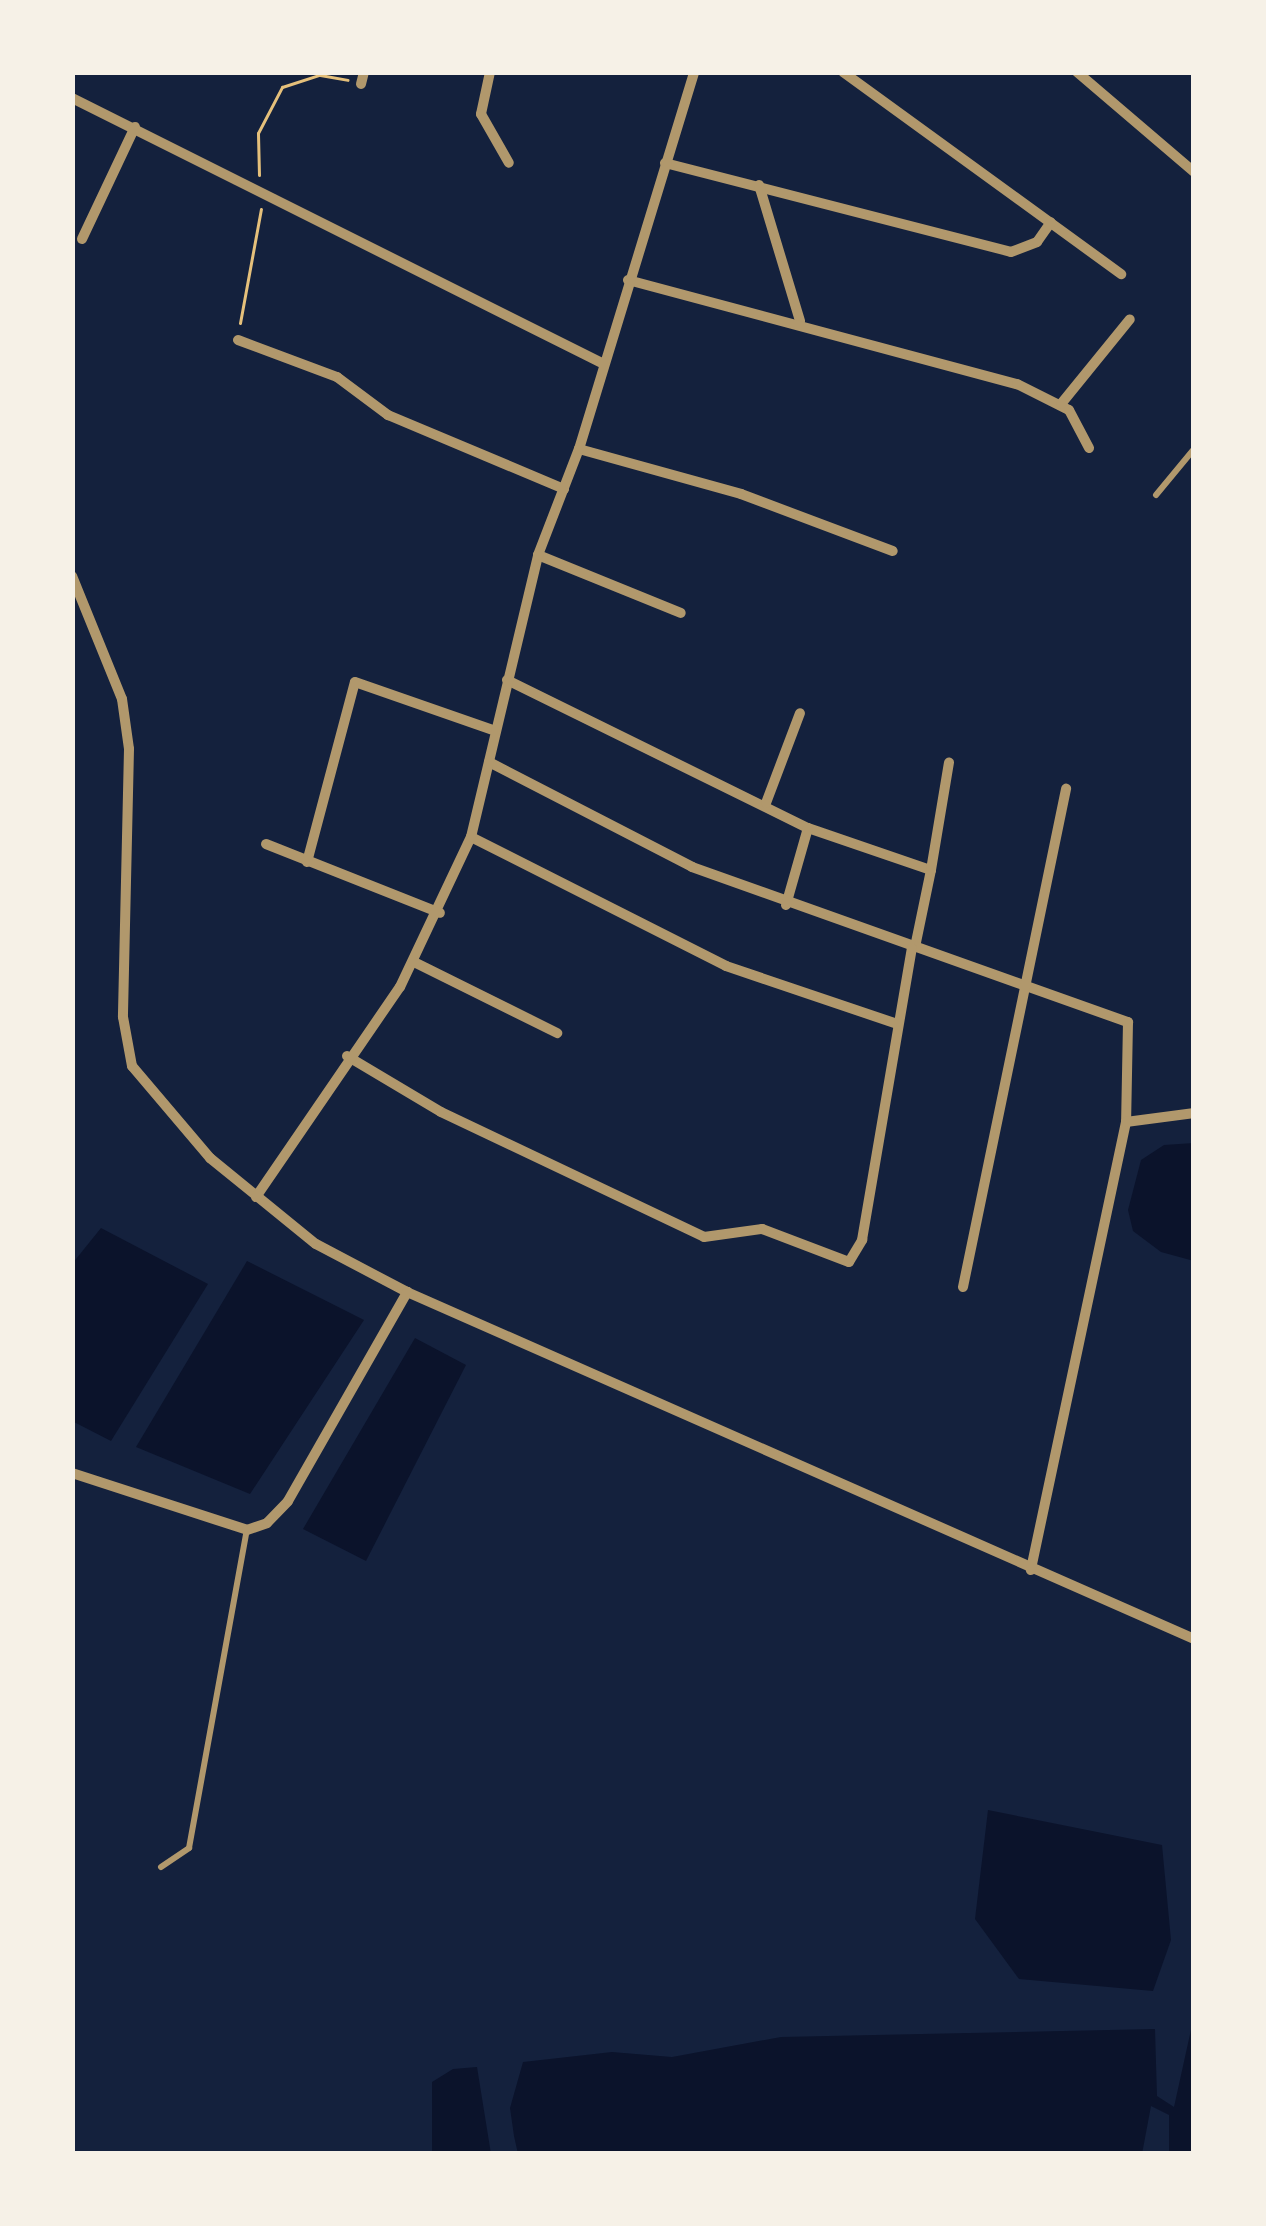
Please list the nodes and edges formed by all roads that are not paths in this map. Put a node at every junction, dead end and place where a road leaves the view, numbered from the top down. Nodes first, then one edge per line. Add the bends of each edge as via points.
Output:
1 (490, 72) edge
2 (694, 72) edge
3 (843, 72) edge
4 (1077, 72) edge
5 (72, 98) edge
6 (135, 127) junction
7 (508, 163) dead end
8 (665, 163) junction
9 (1194, 172) edge
10 (759, 185) junction
11 (1051, 222) junction
12 (82, 238) dead end
13 (1121, 274) dead end
14 (628, 280) junction
15 (1130, 319) dead end
16 (800, 321) junction
17 (238, 340) dead end
18 (602, 363) junction
19 (1061, 404) junction
20 (1089, 448) dead end
21 (1194, 448) edge
22 (579, 449) junction
23 (564, 488) junction
24 (1156, 495) dead end
25 (893, 551) dead end
26 (538, 555) junction
27 (72, 576) edge
28 (680, 613) dead end
29 (508, 680) junction
30 (800, 713) dead end
31 (496, 731) junction
32 (489, 762) junction
33 (949, 763) dead end
34 (1066, 788) dead end
35 (766, 803) junction
36 (808, 828) junction
37 (471, 837) junction
38 (266, 844) dead end
39 (307, 862) junction
40 (931, 869) junction
41 (786, 904) junction
42 (440, 913) junction
43 (914, 947) junction
44 (414, 962) junction
45 (1026, 985) junction
46 (897, 1024) junction
47 (557, 1034) dead end
48 (347, 1056) junction
49 (1194, 1113) edge
50 (1126, 1122) junction
51 (256, 1197) junction
52 (963, 1287) dead end
53 (407, 1292) junction
54 (72, 1473) edge
55 (247, 1529) junction
56 (1031, 1570) junction
57 (1194, 1640) edge
58 (161, 1867) dead end

1 - 7 street via 481,115
2 - 8 street
3 - 11 street
4 - 9 street
5 - 6 street
6 - 12 street
6 - 18 street
8 - 10 street
8 - 14 street
10 - 11 street via 1011,252 1037,242
10 - 16 street
11 - 13 street
14 - 16 street
14 - 18 street
15 - 19 street
16 - 19 street
17 - 23 street via 337,377 388,415
18 - 22 street
19 - 20 street
21 - 24 lane
22 - 23 street
22 - 25 street via 741,494
23 - 26 street
26 - 28 street
26 - 29 street
27 - 51 street via 122,699 129,748 123,1017 132,1066 210,1158
29 - 31 street
29 - 35 street
30 - 35 street
31 - 32 street
31 - 39 street via 355,682
32 - 37 street
32 - 41 street via 692,867
33 - 40 street
34 - 45 street
35 - 36 street
36 - 40 street
36 - 41 street
37 - 42 street
37 - 46 street via 726,966
38 - 39 street
39 - 42 street
40 - 43 street
41 - 43 street
42 - 44 street
43 - 45 street
43 - 46 street
44 - 47 street
44 - 48 street
45 - 50 street via 1128,1022
45 - 52 street
46 - 48 street via 862,1240 849,1262 762,1229 704,1237 441,1112
48 - 51 street
49 - 50 street
50 - 56 street
51 - 53 street via 316,1244
53 - 55 street via 288,1501
53 - 56 street
54 - 55 street
55 - 58 lane via 188,1848
56 - 57 street

